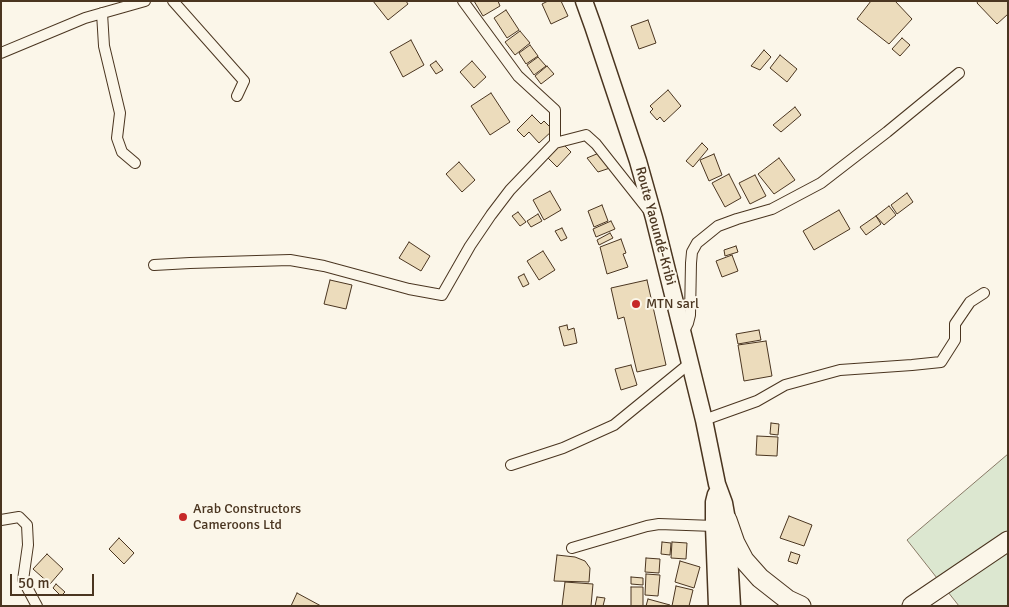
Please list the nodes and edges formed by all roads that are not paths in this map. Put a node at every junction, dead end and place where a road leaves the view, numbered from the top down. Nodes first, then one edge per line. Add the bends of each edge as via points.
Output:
1 (145, 1) edge
2 (173, 1) edge
3 (463, 1) edge
4 (584, 1) edge
5 (102, 13) junction
6 (1, 53) edge
7 (959, 73) dead end
8 (237, 96) dead end
9 (555, 142) junction
10 (135, 163) dead end
11 (654, 218) junction
12 (154, 266) dead end
13 (984, 293) dead end
14 (683, 333) junction
15 (690, 363) junction
16 (704, 420) junction
17 (511, 466) dead end
18 (1, 520) edge
19 (721, 523) junction
20 (1008, 541) edge
21 (572, 548) dead end
22 (1008, 550) edge
23 (37, 606) edge
24 (717, 606) edge
25 (732, 606) edge
26 (801, 606) edge
27 (912, 606) edge
28 (929, 606) edge

1 - 5 street
2 - 8 street via 244,81
3 - 9 street via 518,76 555,110
4 - 11 main road, Route Yaoundé-Kribi via 626,123
5 - 6 street
5 - 10 street via 104,46 120,113 117,138 122,152
7 - 14 street via 821,183 772,209 718,226 697,243 692,252 690,315
9 - 11 street via 586,135
9 - 12 street via 500,202 442,295 290,260
11 - 14 main road, Route Yaoundé-Kribi
13 - 16 street via 970,302 955,324 954,340 942,362 840,370 785,385 757,401
14 - 15 main road, Route Yaoundé-Kribi
15 - 16 main road, Route Yaoundé-Kribi
15 - 17 street via 614,425 563,448
16 - 19 main road, Route Yaoundé-Kribi via 724,503
18 - 23 street via 19,517 27,525 23,580
19 - 21 street via 647,526
19 - 24 main road
19 - 25 main road
19 - 26 highway via 744,560 760,578
20 - 27 highway
22 - 28 highway

